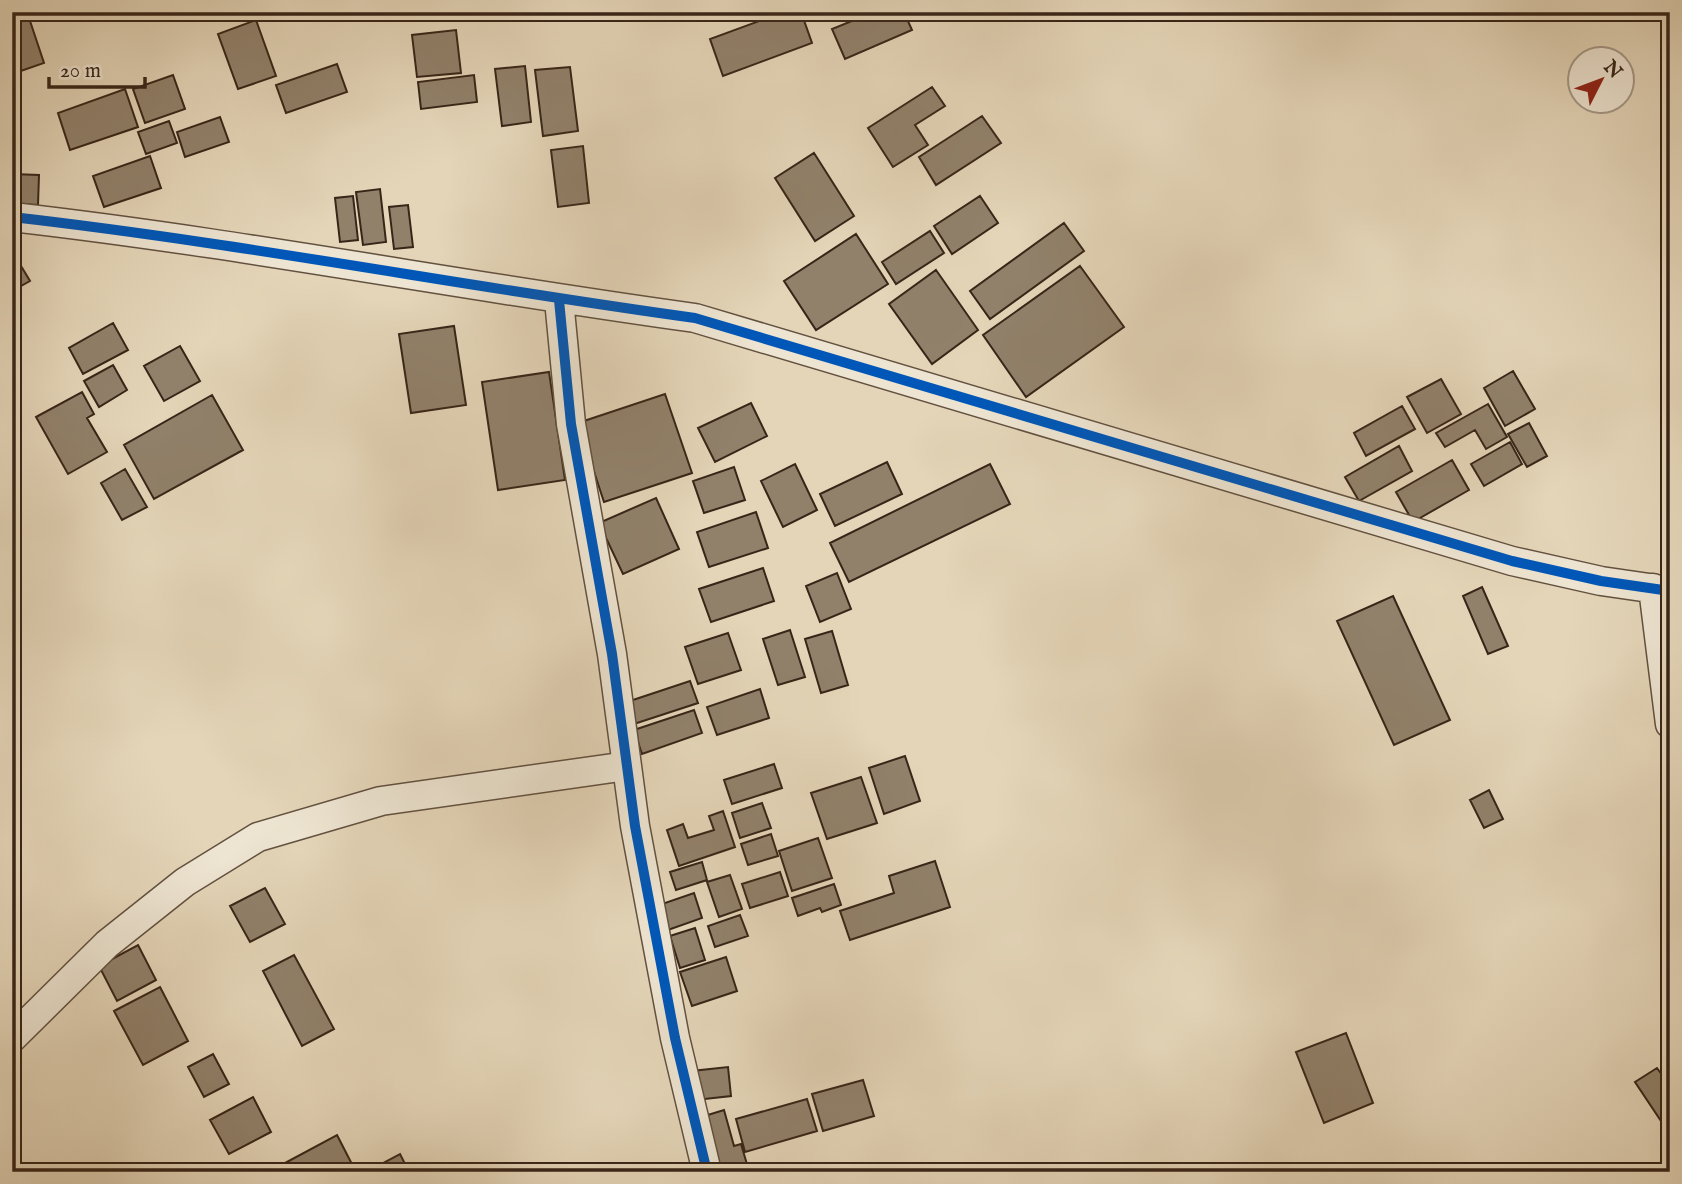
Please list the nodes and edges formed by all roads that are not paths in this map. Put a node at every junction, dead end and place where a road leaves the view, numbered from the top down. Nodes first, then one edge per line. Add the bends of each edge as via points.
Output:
1 (12, 217) edge
2 (559, 300) junction
3 (1661, 589) edge
4 (1670, 724) edge
5 (627, 766) junction
6 (12, 1038) edge
7 (707, 1172) edge

1 - 2 street
2 - 3 street via 695,318 1512,561
2 - 5 street via 571,424
3 - 4 street
5 - 6 street via 381,801 258,837 185,882 107,944
5 - 7 street via 675,1038

